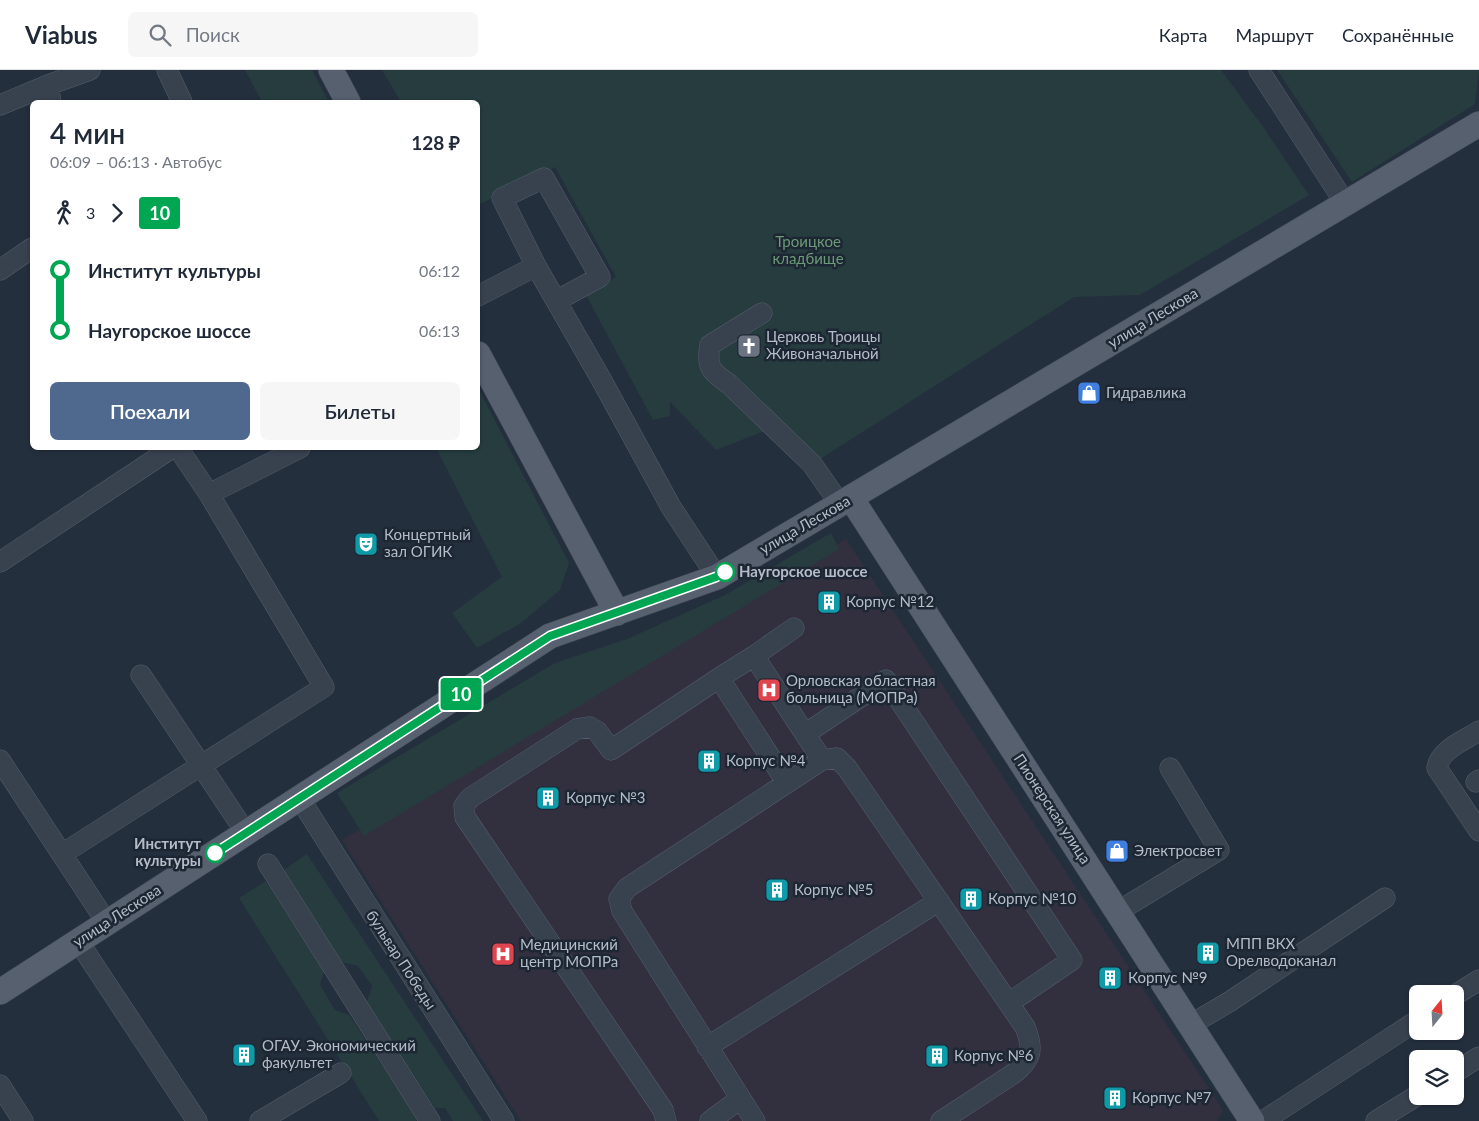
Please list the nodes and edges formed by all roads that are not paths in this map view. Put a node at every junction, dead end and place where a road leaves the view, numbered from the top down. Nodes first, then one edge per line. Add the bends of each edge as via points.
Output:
1 (90, 70) edge
2 (167, 70) edge
3 (332, 70) edge
4 (1260, 70) edge
5 (49, 94) edge
6 (181, 100) edge
7 (347, 100) edge
8 (0, 104) edge
9 (1479, 124) edge
10 (1345, 203) junction
11 (30, 249) edge
12 (536, 266) junction
13 (0, 270) edge
14 (480, 295) edge
15 (556, 301) junction
16 (762, 313) dead end
17 (480, 360) edge
18 (169, 450) edge
19 (179, 450) edge
20 (296, 450) edge
21 (209, 494) junction
22 (846, 501) junction
23 (0, 562) edge
24 (716, 577) junction
25 (617, 613) junction
26 (794, 628) dead end
27 (754, 656) junction
28 (141, 675) dead end
29 (719, 678) junction
30 (1479, 731) edge
31 (805, 734) junction
32 (0, 760) edge
33 (822, 760) junction
34 (202, 766) junction
35 (1170, 768) dead end
36 (787, 783) junction
37 (300, 799) junction
38 (1479, 831) edge
39 (246, 833) junction
40 (62, 854) junction
41 (268, 864) dead end
42 (1385, 898) dead end
43 (940, 901) junction
44 (1118, 912) junction
45 (107, 922) junction
46 (78, 941) junction
47 (1479, 980) edge
48 (1464, 990) edge
49 (0, 992) edge
50 (1009, 1003) junction
51 (1190, 1025) junction
52 (1409, 1026) edge
53 (707, 1047) junction
54 (1479, 1057) edge
55 (1464, 1066) edge
56 (341, 1073) dead end
57 (0, 1085) edge
58 (740, 1099) junction
59 (1409, 1101) edge
60 (23, 1121) edge
61 (198, 1121) edge
62 (260, 1121) edge
63 (430, 1121) edge
64 (504, 1121) edge
65 (666, 1121) edge
66 (710, 1121) edge
67 (755, 1121) edge
68 (942, 1121) edge
69 (1252, 1121) edge
70 (1262, 1121) edge
71 (1376, 1121) edge

1 - 5 street
2 - 6 street
3 - 7 main road
4 - 10 street
5 - 8 street
9 - 10 main road, улица Лескова
10 - 22 main road, улица Лескова
11 - 13 street
12 - 14 street
12 - 15 street
12 - 15 street via 502,198 544,178 600,277
15 - 24 street via 670,507
16 - 22 street via 710,345 707,358 714,374 729,384
17 - 25 main road
18 - 23 street
19 - 21 street
20 - 21 street
21 - 34 street via 324,687
22 - 24 main road, улица Лескова
22 - 44 main road, Пионерская улица
24 - 25 main road, улица Лескова
25 - 37 main road, улица Лескова via 550,636
26 - 27 street
27 - 29 street
27 - 31 street
28 - 34 street
29 - 36 street
29 - 65 street via 611,750 597,731 590,727 577,729 470,798 464,806 465,817 663,1110
30 - 38 street via 1442,755 1437,768
31 - 33 street
31 - 50 street via 886,680 1072,960
32 - 40 street
33 - 36 street
33 - 43 street via 838,758 847,768
34 - 39 street
34 - 40 street
35 - 44 street via 1219,850
36 - 53 street via 627,888 619,898 622,911
37 - 39 main road, улица Лескова
37 - 64 street, бульвар Победы
39 - 45 main road, улица Лескова
40 - 45 street
41 - 63 street
42 - 51 street
43 - 50 street
43 - 53 street
44 - 51 main road, Пионерская улица
45 - 46 main road, улица Лескова
46 - 49 main road, улица Лескова
46 - 61 street
47 - 48 street
50 - 68 street via 1030,1040 1030,1052 1024,1066
51 - 69 main road, Пионерская улица
52 - 70 street
53 - 58 street
54 - 55 street
56 - 62 street
57 - 60 street
58 - 66 street
58 - 67 street
59 - 71 street

